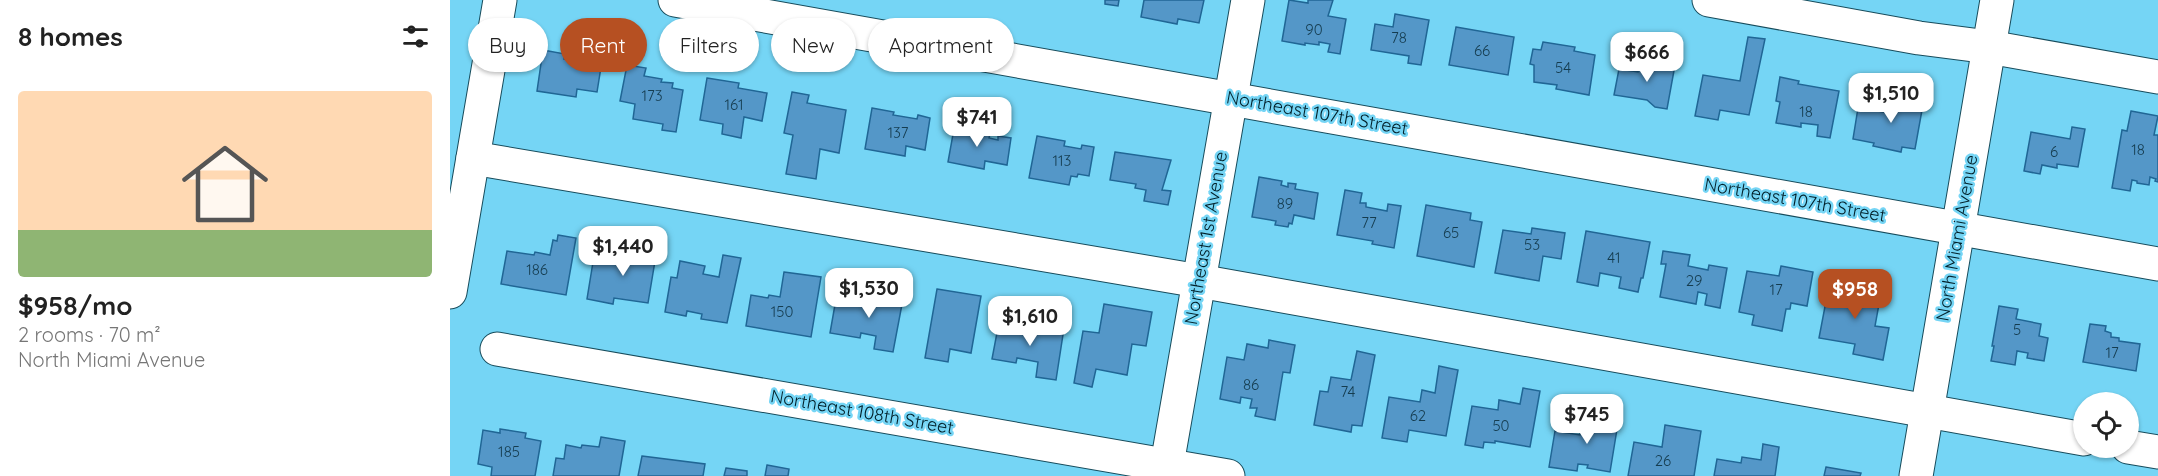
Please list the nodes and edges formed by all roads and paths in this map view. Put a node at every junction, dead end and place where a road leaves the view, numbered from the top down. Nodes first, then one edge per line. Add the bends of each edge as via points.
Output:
1 (501, 0) edge
2 (675, 0) edge
3 (1248, 0) edge
4 (1709, 0) edge
5 (1997, 0) edge
6 (1989, 47) junction
7 (2158, 77) edge
8 (1231, 98) junction
9 (473, 158) junction
10 (1959, 230) junction
11 (2158, 264) edge
12 (1199, 281) junction
13 (450, 292) edge
14 (497, 348) dead end
15 (1927, 412) junction
16 (2073, 437) edge
17 (2139, 449) edge
18 (2158, 452) edge
19 (1166, 471) edge
20 (1228, 476) edge
21 (1916, 476) edge

1 - 9 street
2 - 8 street, Northeast 107th Street
3 - 8 street, Northeast 1st Avenue
4 - 6 street
5 - 6 street, North Miami Avenue
6 - 7 street
6 - 10 street, North Miami Avenue
8 - 10 street, Northeast 107th Street
8 - 12 street, Northeast 1st Avenue
9 - 12 street
9 - 13 street
10 - 11 street, Northeast 107th Street
10 - 15 street, North Miami Avenue
12 - 15 street
12 - 19 street, Northeast 1st Avenue
14 - 19 street, Northeast 108th Street
15 - 16 street
15 - 21 street, North Miami Avenue
17 - 18 street
19 - 20 street, Northeast 108th Street

